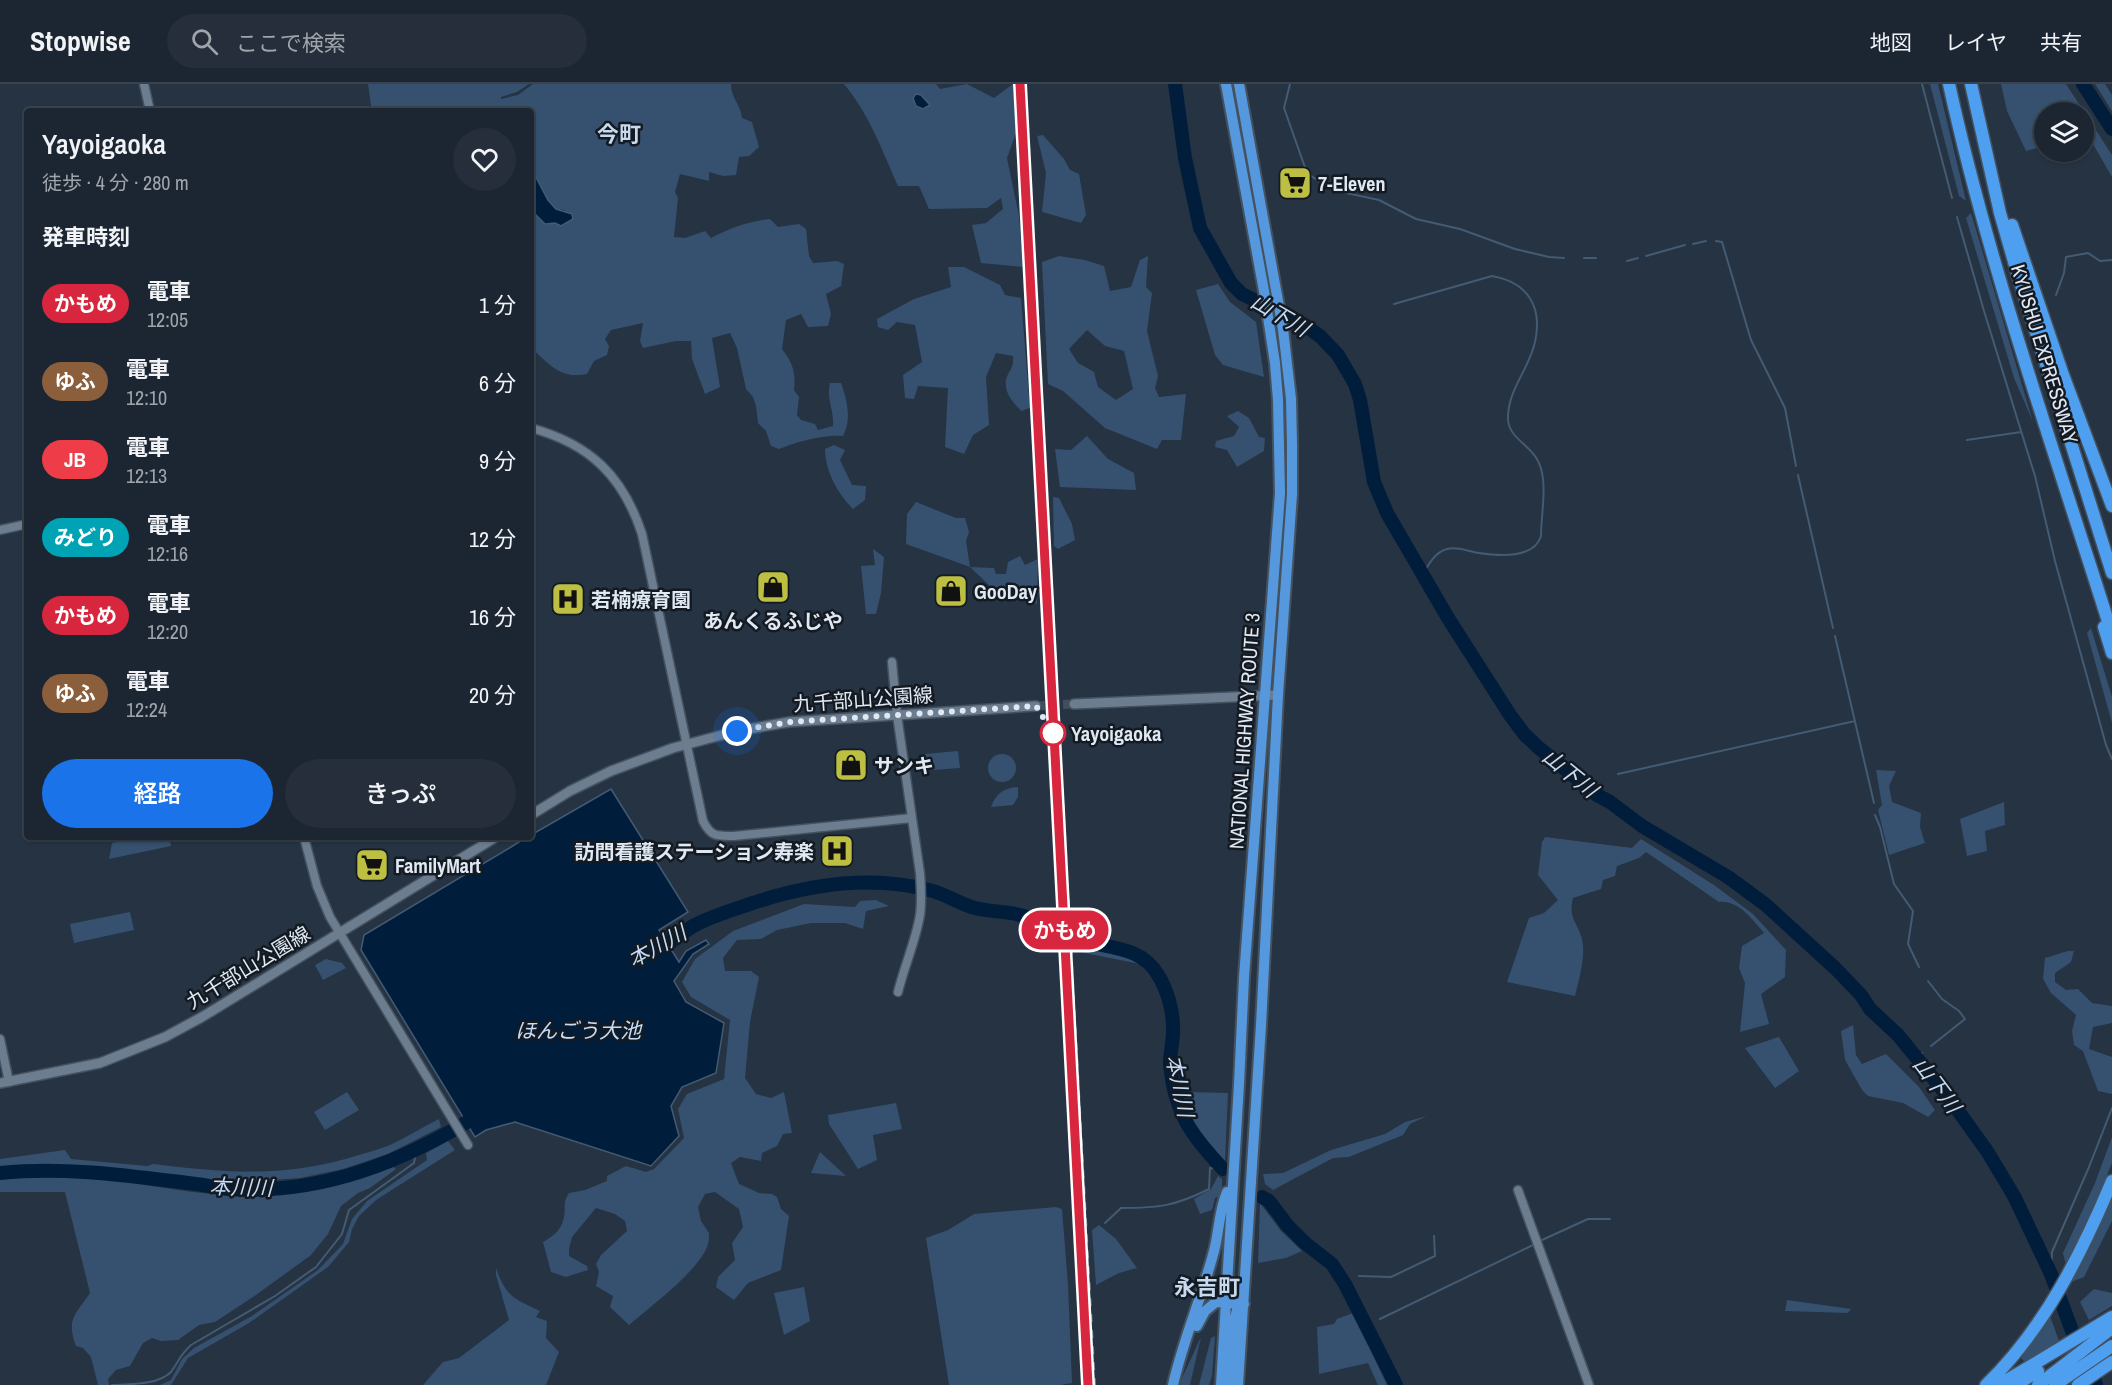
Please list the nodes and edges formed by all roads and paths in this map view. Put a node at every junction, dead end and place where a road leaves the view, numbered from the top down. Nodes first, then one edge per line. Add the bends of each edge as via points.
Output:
1 (144, 84) edge
2 (1226, 84) edge
3 (1239, 84) edge
4 (1949, 84) edge
5 (1971, 84) edge
6 (149, 108) edge
7 (1982, 133) junction
8 (534, 429) edge
9 (2112, 506) edge
10 (24, 525) edge
11 (2079, 527) junction
12 (0, 530) edge
13 (2112, 573) edge
14 (2112, 634) edge
15 (2112, 653) edge
16 (892, 662) dead end
17 (1265, 695) junction
18 (1278, 695) junction
19 (1074, 704) tunnel mouth
20 (1036, 706) tunnel mouth
21 (897, 715) junction
22 (687, 745) junction
23 (534, 813) edge
24 (912, 818) junction
25 (305, 840) edge
26 (491, 840) edge
27 (340, 933) junction
28 (898, 992) dead end
29 (0, 1039) edge
30 (4, 1082) edge
31 (468, 1145) dead end
32 (2112, 1181) edge
33 (1233, 1182) junction
34 (1518, 1190) dead end
35 (1227, 1303) junction
36 (1244, 1304) junction
37 (2112, 1317) edge
38 (2112, 1322) edge
39 (2112, 1328) edge
40 (2083, 1337) junction
41 (2112, 1346) edge
42 (2055, 1355) junction
43 (2112, 1362) edge
44 (2056, 1380) edge
45 (1173, 1385) edge
46 (1221, 1385) edge
47 (1229, 1385) edge
48 (1238, 1385) edge
49 (1589, 1385) edge
50 (1986, 1385) edge
51 (1999, 1385) edge
52 (2016, 1385) edge
53 (2038, 1385) edge
54 (2078, 1385) edge

1 - 6 street
2 - 17 highway, NATIONAL HIGHWAY ROUTE 3 via 1270,325 1278,400 1280,493
3 - 18 highway, NATIONAL HIGHWAY ROUTE 3 via 1283,329 1291,399 1292,494
4 - 11 highway, KYUSHU EXPRESSWAY via 2015,329
5 - 7 highway, KYUSHU EXPRESSWAY
7 - 9 highway via 2028,276
7 - 13 highway, KYUSHU EXPRESSWAY via 2017,272
8 - 22 street via 569,441 593,456 632,505 642,534
10 - 12 street
11 - 14 highway, KYUSHU EXPRESSWAY
11 - 15 highway
16 - 21 street
17 - 18 main road
17 - 19 main road
17 - 33 highway, NATIONAL HIGHWAY ROUTE 3
18 - 36 highway, NATIONAL HIGHWAY ROUTE 3
20 - 21 main road, 九千部山公園線
21 - 22 main road, 九千部山公園線 via 789,722
21 - 24 street
22 - 23 main road, 九千部山公園線 via 611,771
22 - 24 street via 703,821 718,836
24 - 28 street via 921,899
25 - 27 street via 317,886
26 - 27 main road, 九千部山公園線
27 - 30 main road, 九千部山公園線 via 165,1037 100,1063
27 - 31 street
29 - 30 street
32 - 50 highway via 2042,1318
33 - 35 highway, NATIONAL HIGHWAY ROUTE 3
33 - 45 highway
34 - 49 street
35 - 36 highway
35 - 45 highway via 1216,1302 1202,1314
35 - 46 highway, NATIONAL HIGHWAY ROUTE 3
36 - 47 highway via 1235,1317
36 - 48 highway, NATIONAL HIGHWAY ROUTE 3
37 - 40 highway
38 - 40 highway
39 - 44 highway
40 - 42 highway
41 - 44 highway
42 - 51 highway
42 - 52 highway
43 - 54 highway
44 - 53 highway

